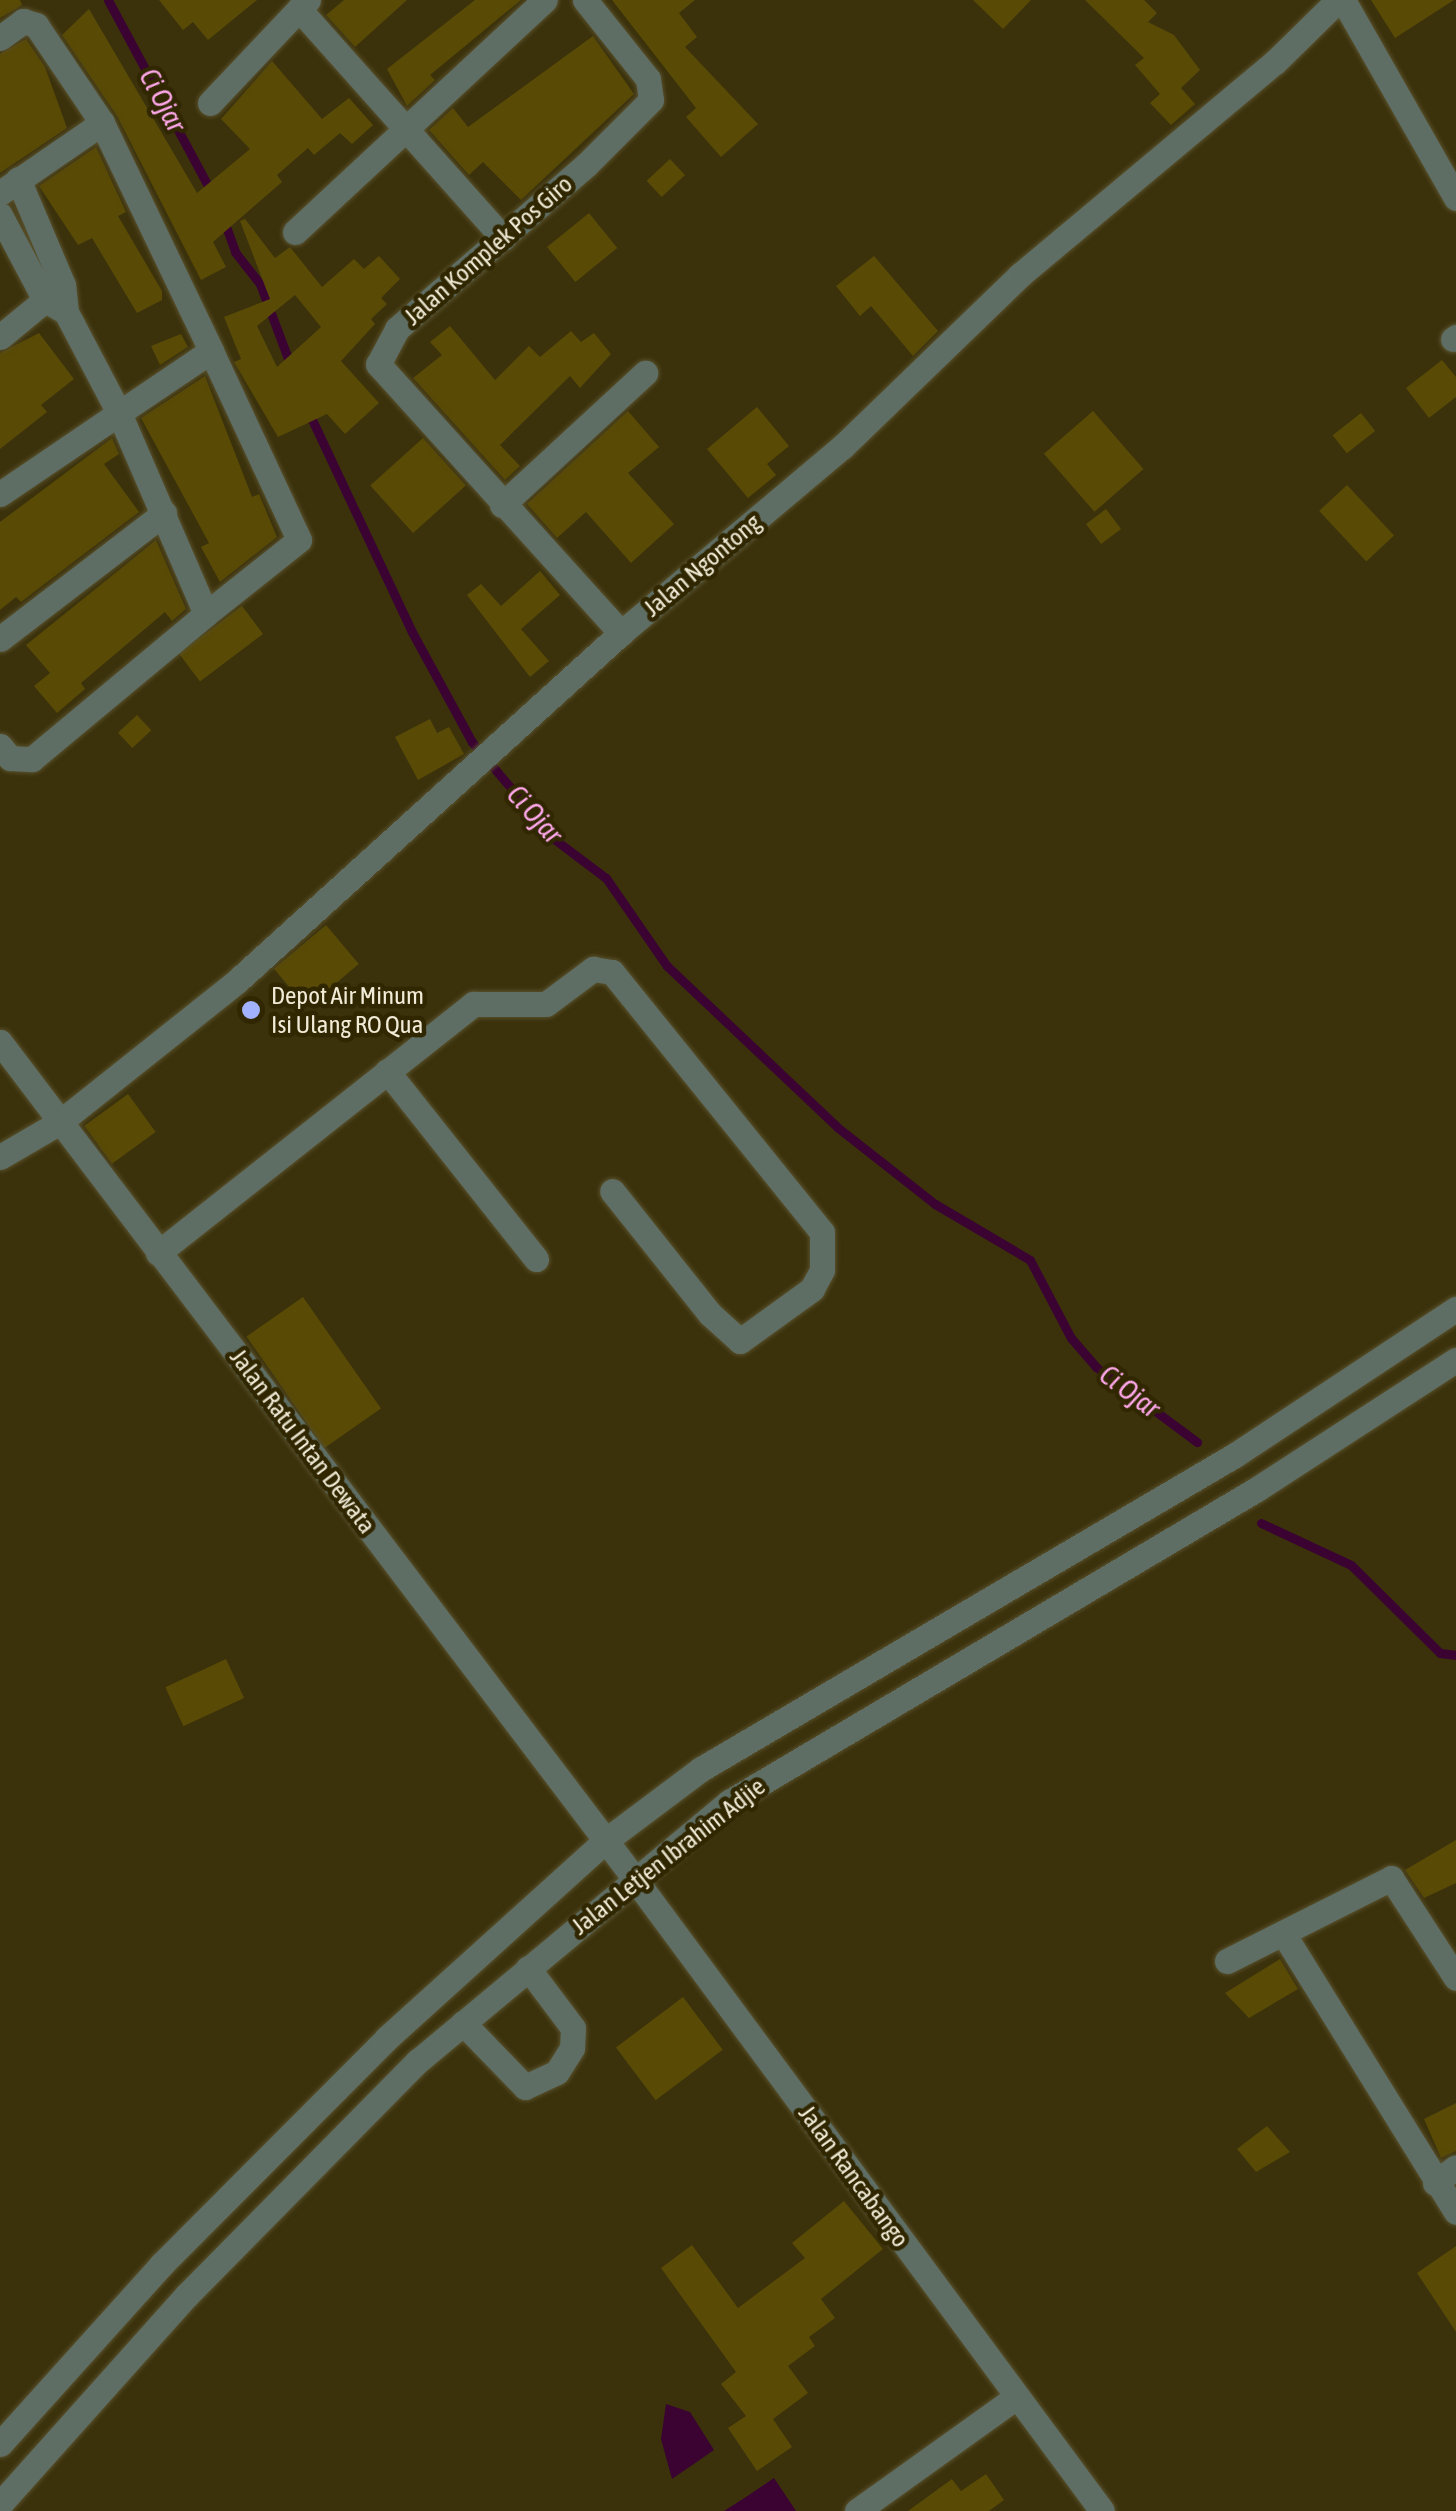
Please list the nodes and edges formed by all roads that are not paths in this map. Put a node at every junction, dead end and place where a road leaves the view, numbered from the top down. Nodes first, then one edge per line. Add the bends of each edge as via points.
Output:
1 (545, 0) edge
2 (585, 0) edge
3 (1341, 0) edge
4 (303, 4) edge
5 (0, 38) edge
6 (210, 103) dead end
7 (102, 123) junction
8 (404, 125) junction
9 (9, 186) edge
10 (1456, 198) edge
11 (0, 216) edge
12 (295, 232) dead end
13 (503, 238) junction
14 (56, 306) junction
15 (0, 337) edge
16 (211, 351) junction
17 (645, 373) dead end
18 (118, 413) junction
19 (0, 494) edge
20 (502, 505) junction
21 (164, 513) junction
22 (206, 614) junction
23 (621, 634) junction
24 (0, 639) edge
25 (0, 746) edge
26 (0, 1042) edge
27 (387, 1071) junction
28 (60, 1122) junction
29 (0, 1157) edge
30 (612, 1191) dead end
31 (158, 1253) junction
32 (536, 1259) dead end
33 (1453, 1317) edge
34 (1456, 1360) edge
35 (606, 1841) junction
36 (634, 1878) junction
37 (1283, 1932) junction
38 (1227, 1961) dead end
39 (528, 1968) junction
40 (1456, 1978) edge
41 (463, 2023) junction
42 (1446, 2175) edge
43 (1456, 2212) edge
44 (161, 2265) junction
45 (187, 2295) junction
46 (1016, 2396) junction
47 (0, 2444) edge
48 (0, 2504) edge
49 (857, 2511) edge
50 (1102, 2511) edge

1 - 8 street
2 - 13 street, Jalan Komplek Pos Giro via 648,79 651,100
3 - 10 street
3 - 23 street, Jalan Ngontong via 1020,275 842,447
4 - 6 street
4 - 8 street
5 - 7 street via 22,21 36,25
7 - 9 street
7 - 16 street
8 - 12 street
8 - 13 street
9 - 14 street via 63,285
11 - 14 street
13 - 20 street, Jalan Komplek Pos Giro via 397,329 378,364
14 - 15 street
14 - 18 street
16 - 18 street
16 - 22 street via 299,540
17 - 20 street
18 - 19 street
18 - 21 street
20 - 23 street, Jalan Komplek Pos Giro via 549,548
21 - 22 street
21 - 24 street
22 - 25 street via 32,759 10,758
23 - 28 street, Jalan Ngontong via 237,980
26 - 28 street, Jalan Ratu Intan Dewata
27 - 30 street via 472,1004 546,1004 593,969 612,972 822,1232 822,1270 812,1289 740,1341 720,1326
27 - 31 street
27 - 32 street
28 - 29 street, Jalan Ngontong
28 - 31 street, Jalan Ratu Intan Dewata
31 - 35 street, Jalan Ratu Intan Dewata
33 - 35 street, Jalan Letjen Ibrahim Adjie via 1218,1465 701,1769
34 - 36 street, Jalan Letjen Ibrahim Adjie via 1257,1489 729,1802
35 - 36 street, Jalan Rancabango
35 - 44 street, Jalan Letjen Ibrahim Adjie via 387,2038
36 - 39 street, Jalan Letjen Ibrahim Adjie
36 - 46 street, Jalan Rancabango
37 - 38 street
37 - 40 street via 1391,1878
37 - 42 street
39 - 41 street, Jalan Letjen Ibrahim Adjie
39 - 41 street via 573,2028 572,2048 557,2072 524,2088
41 - 45 street, Jalan Letjen Ibrahim Adjie
42 - 43 street
44 - 45 street
44 - 47 street, Jalan Letjen Ibrahim Adjie
45 - 48 street, Jalan Letjen Ibrahim Adjie
46 - 49 street
46 - 50 street, Jalan Rancabango

